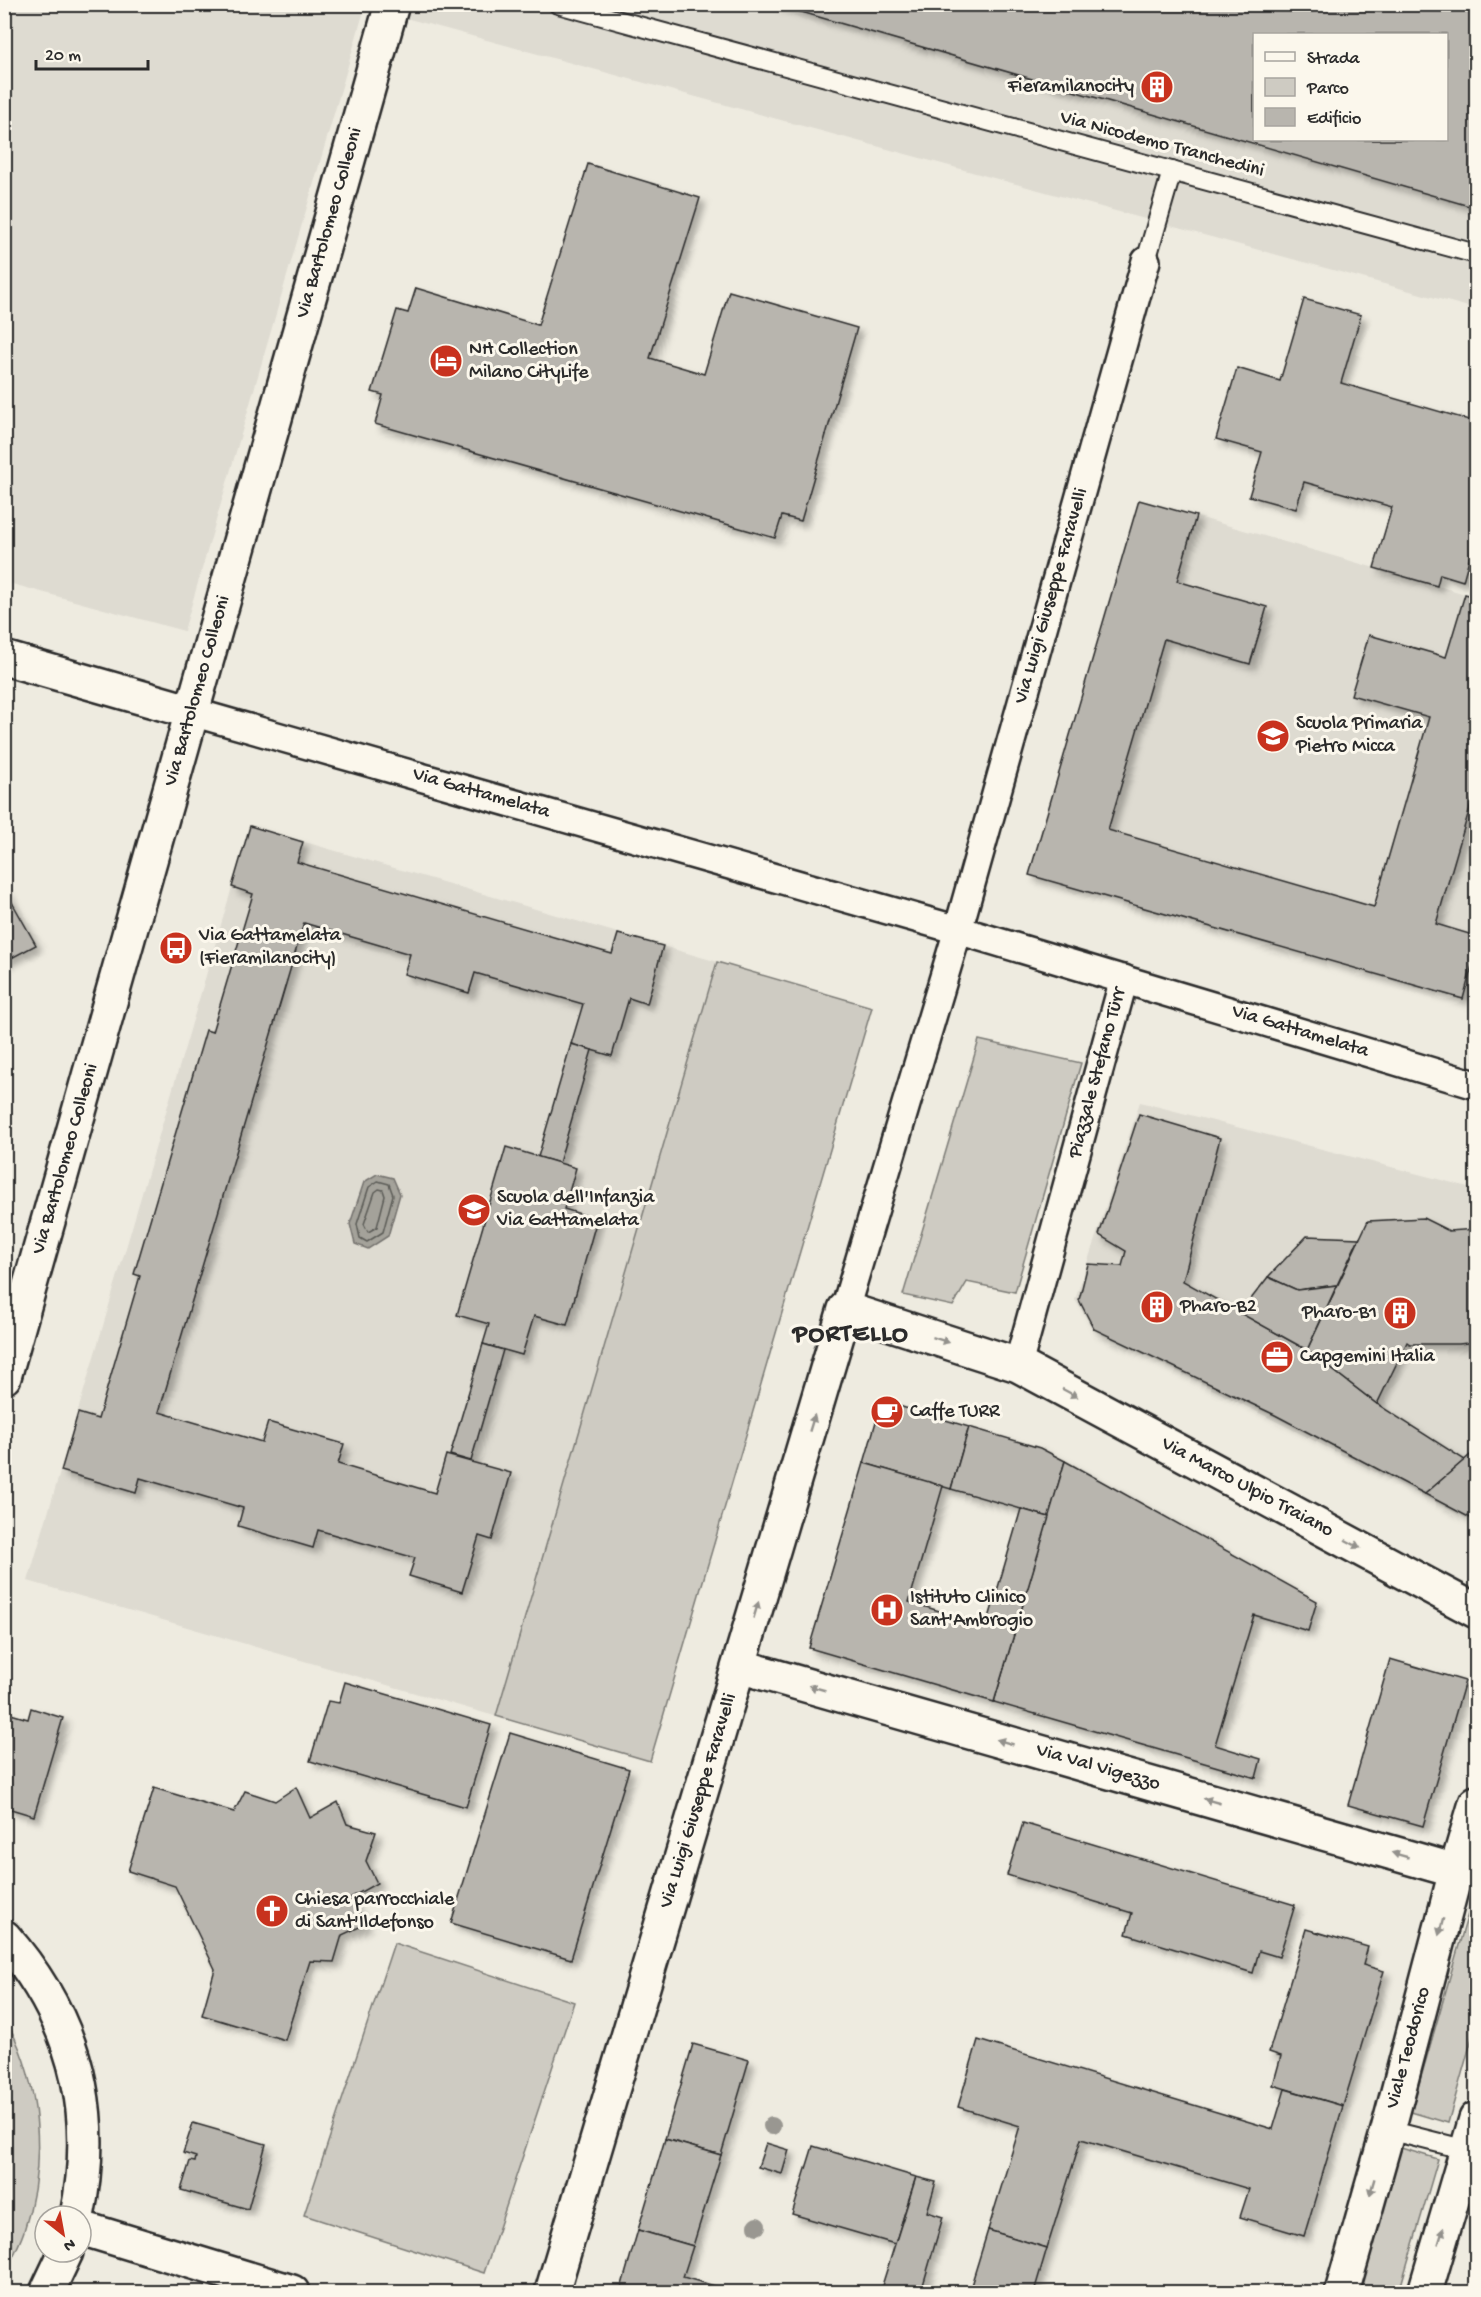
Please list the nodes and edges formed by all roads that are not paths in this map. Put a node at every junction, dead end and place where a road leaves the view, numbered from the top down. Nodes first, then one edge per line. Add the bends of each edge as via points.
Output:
1 (392, 4) edge
2 (558, 4) edge
3 (1172, 171) junction
4 (1476, 254) edge
5 (1146, 261) joint
6 (4, 658) edge
7 (192, 712) junction
8 (958, 930) junction
9 (1124, 979) junction
10 (1476, 1085) edge
11 (845, 1309) junction
12 (1018, 1365) junction
13 (4, 1377) edge
14 (1476, 1611) edge
15 (739, 1666) junction
16 (1476, 1803) edge
17 (1456, 1871) junction
18 (4, 1937) edge
19 (1476, 2120) edge
20 (1388, 2130) junction
21 (1467, 2150) junction
22 (79, 2204) edge
23 (93, 2232) edge
24 (60, 2264) edge
25 (47, 2292) edge
26 (292, 2292) edge
27 (552, 2292) edge
28 (1341, 2292) edge
29 (1425, 2292) edge

1 - 7 street, Via Bartolomeo Colleoni
2 - 3 lane, Via Nicodemo Tranchedini
3 - 4 lane, Via Nicodemo Tranchedini
3 - 5 lane
5 - 8 street, Via Luigi Giuseppe Faravelli
6 - 7 street, Via Gattamelata
7 - 8 street, Via Gattamelata
7 - 13 street, Via Bartolomeo Colleoni
8 - 9 street, Piazzale Stefano Türr
8 - 11 street
9 - 10 street, Via Gattamelata
9 - 12 street, Piazzale Stefano Türr
11 -> 12 street
15 -> 11 street, Via Luigi Giuseppe Faravelli
12 -> 14 street, Via Marco Ulpio Traiano
17 -> 15 street, Via Val Vigezzo
15 - 27 street, Via Luigi Giuseppe Faravelli
16 - 17 street, Viale Teodorico
17 -> 20 street, Viale Teodorico
18 - 22 street via 41,1985 71,2050 85,2120
19 - 21 street
20 - 21 lane
20 -> 28 street, Viale Teodorico
29 -> 21 street
23 - 26 street
24 - 25 street

